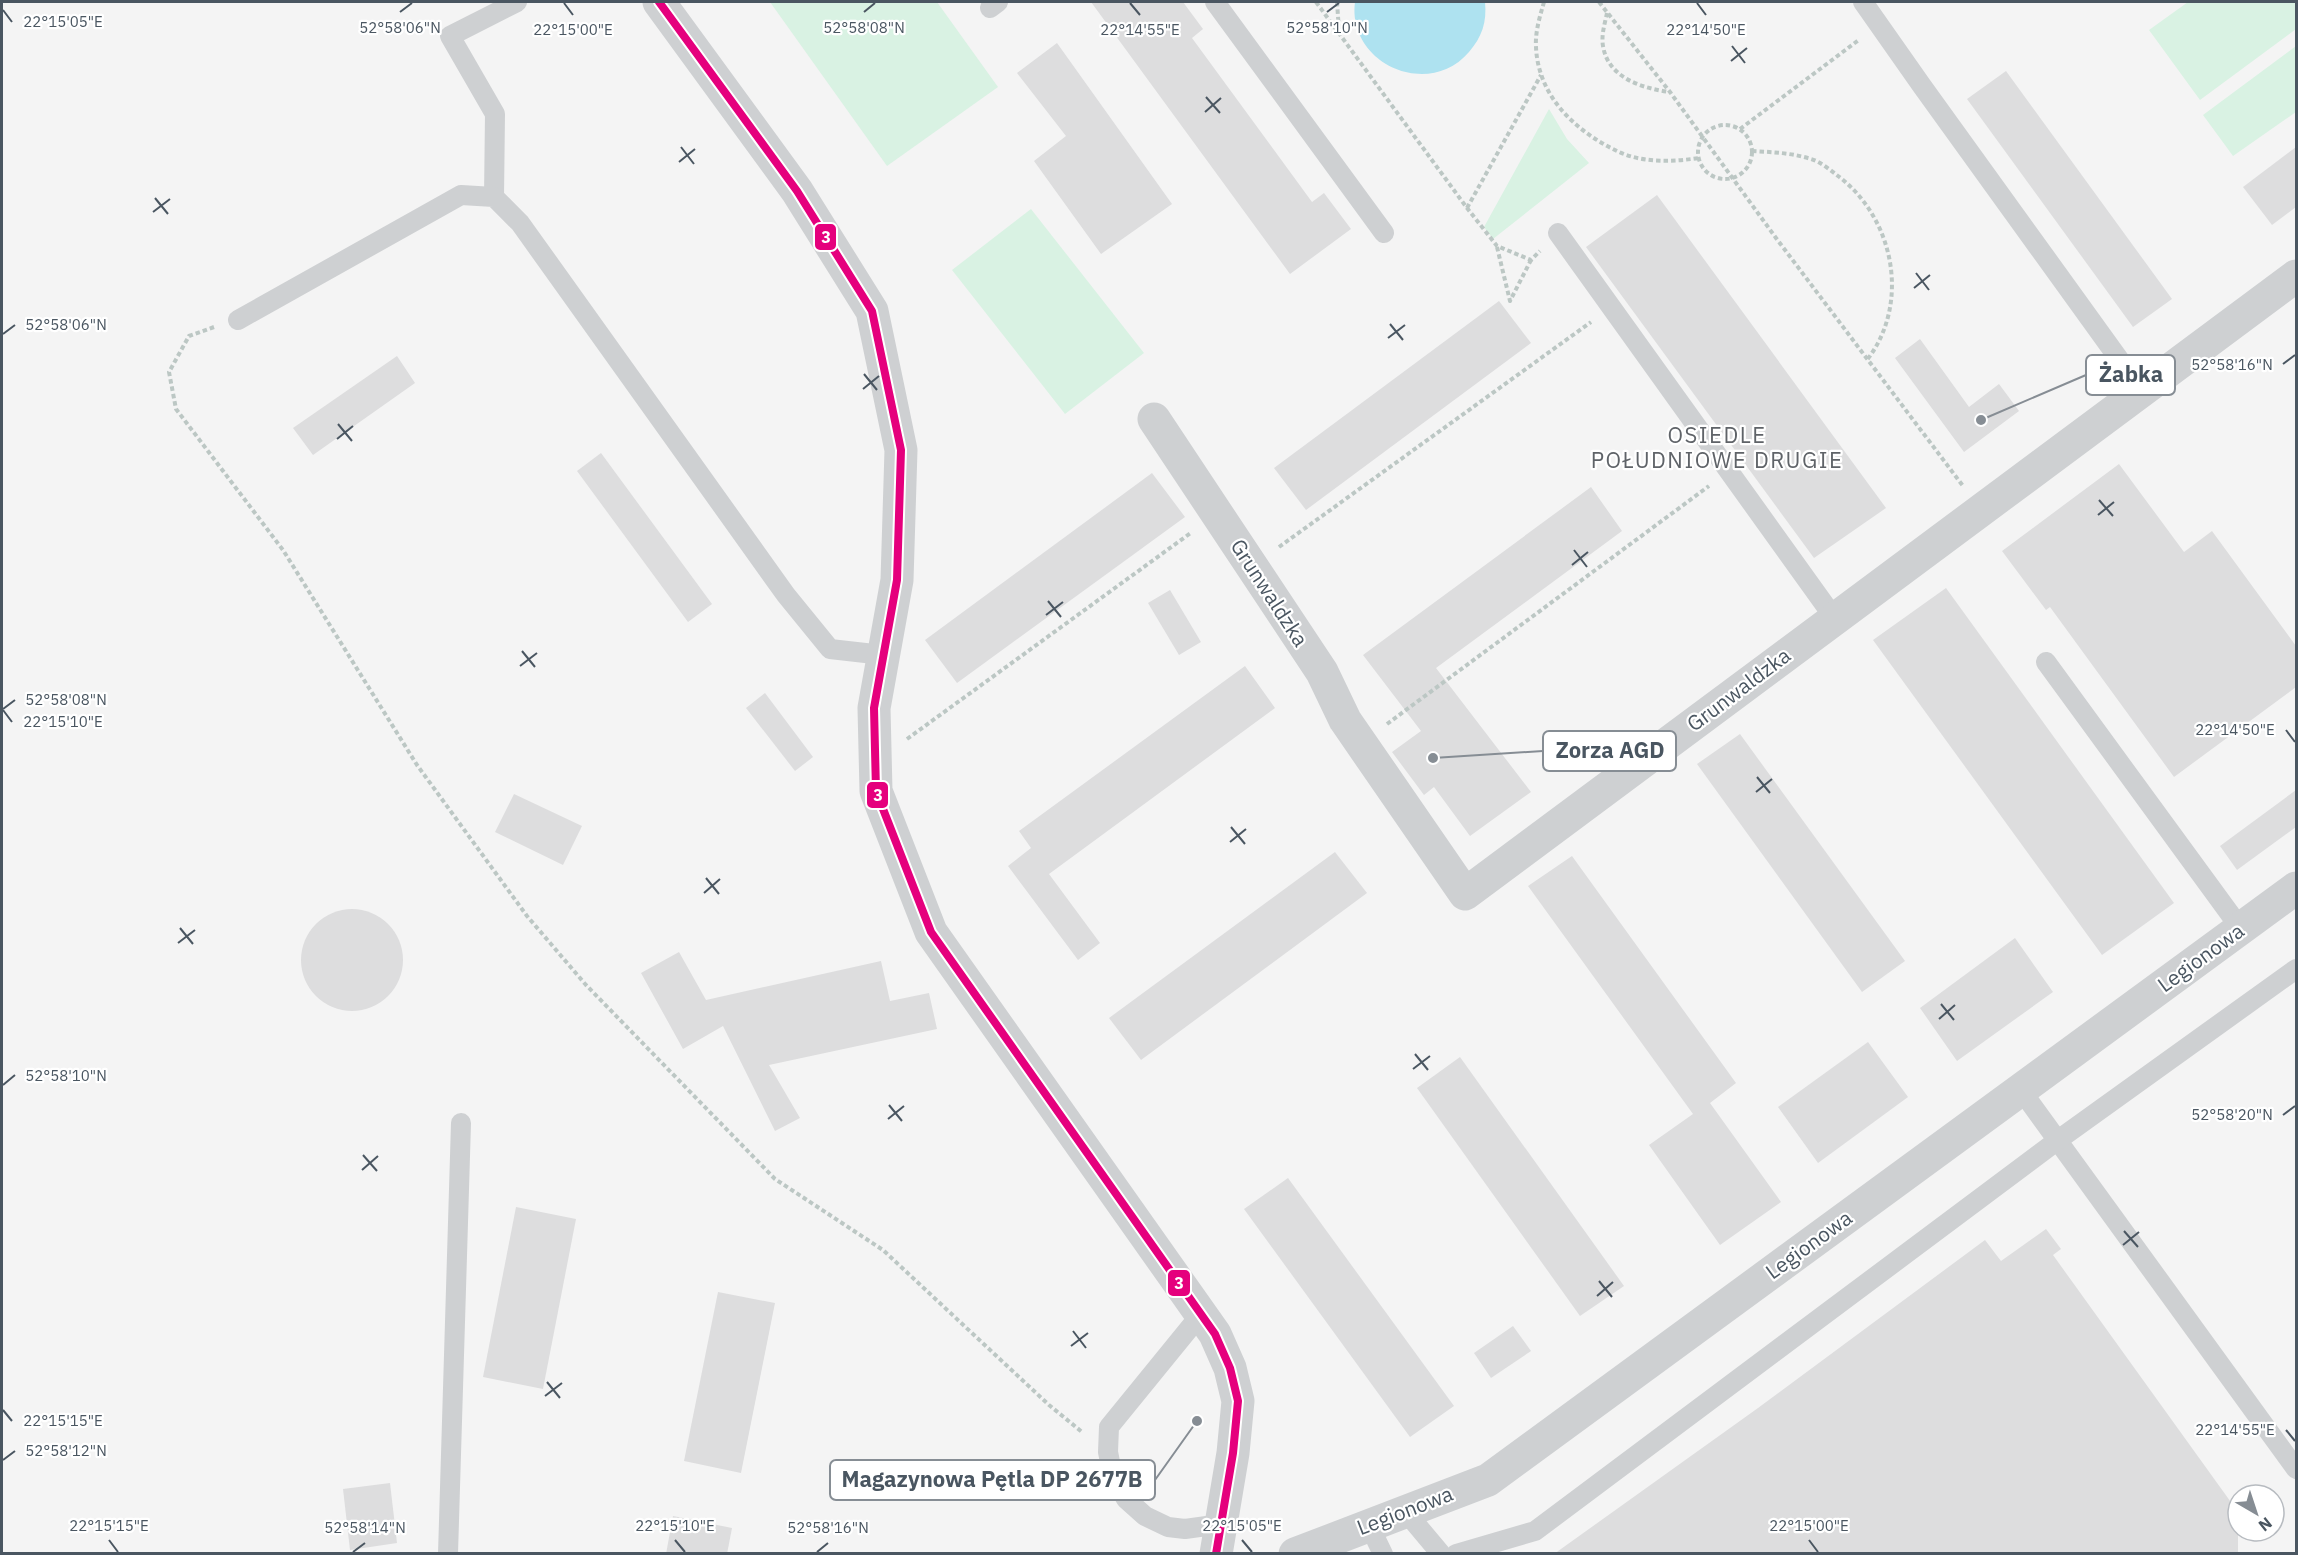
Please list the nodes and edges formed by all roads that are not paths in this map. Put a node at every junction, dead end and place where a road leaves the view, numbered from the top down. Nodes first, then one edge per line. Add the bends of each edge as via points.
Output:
1 (518, 2) edge
2 (659, 2) edge
3 (1215, 2) edge
4 (1863, 2) edge
5 (494, 197) junction
6 (1384, 233) dead end
7 (1558, 233) road end
8 (2296, 276) edge
9 (238, 320) road end
10 (2142, 391) junction
11 (1154, 419) dead end
12 (1835, 619) junction
13 (883, 655) junction
14 (2046, 662) dead end
15 (2295, 893) edge
16 (2241, 928) junction
17 (2296, 969) edge
18 (2021, 1089) junction
19 (461, 1124) dead end
20 (2058, 1140) junction
21 (1201, 1314) junction
22 (2296, 1469) edge
23 (1405, 1511) junction
24 (1218, 1539) edge
25 (1376, 1539) edge
26 (448, 1554) edge
27 (1295, 1554) edge
28 (1441, 1554) edge
29 (1456, 1554) edge

1 - 5 lane via 450,36 495,114
2 - 13 street via 797,191 872,311 900,450 897,580
3 - 6 lane
4 - 10 lane
5 - 9 lane via 461,195
5 - 13 lane via 520,223 786,595 830,649
7 - 12 lane
8 - 10 street, Grunwaldzka
10 - 12 street, Grunwaldzka
11 - 12 street, Grunwaldzka via 1322,672 1345,720 1465,894
13 - 21 street via 874,708 876,791 931,933
14 - 16 lane
15 - 16 street, Legionowa
16 - 18 street, Legionowa
17 - 20 lane
18 - 20 lane
18 - 23 street, Legionowa via 1488,1480
19 - 26 lane
20 - 22 lane
20 - 29 lane via 1535,1531
21 - 24 street via 1230,1368 1238,1401
21 - 24 lane via 1109,1427 1108,1452 1113,1477 1126,1499 1145,1516 1168,1527
23 - 25 street, Legionowa
23 - 28 lane
25 - 27 street, Legionowa

